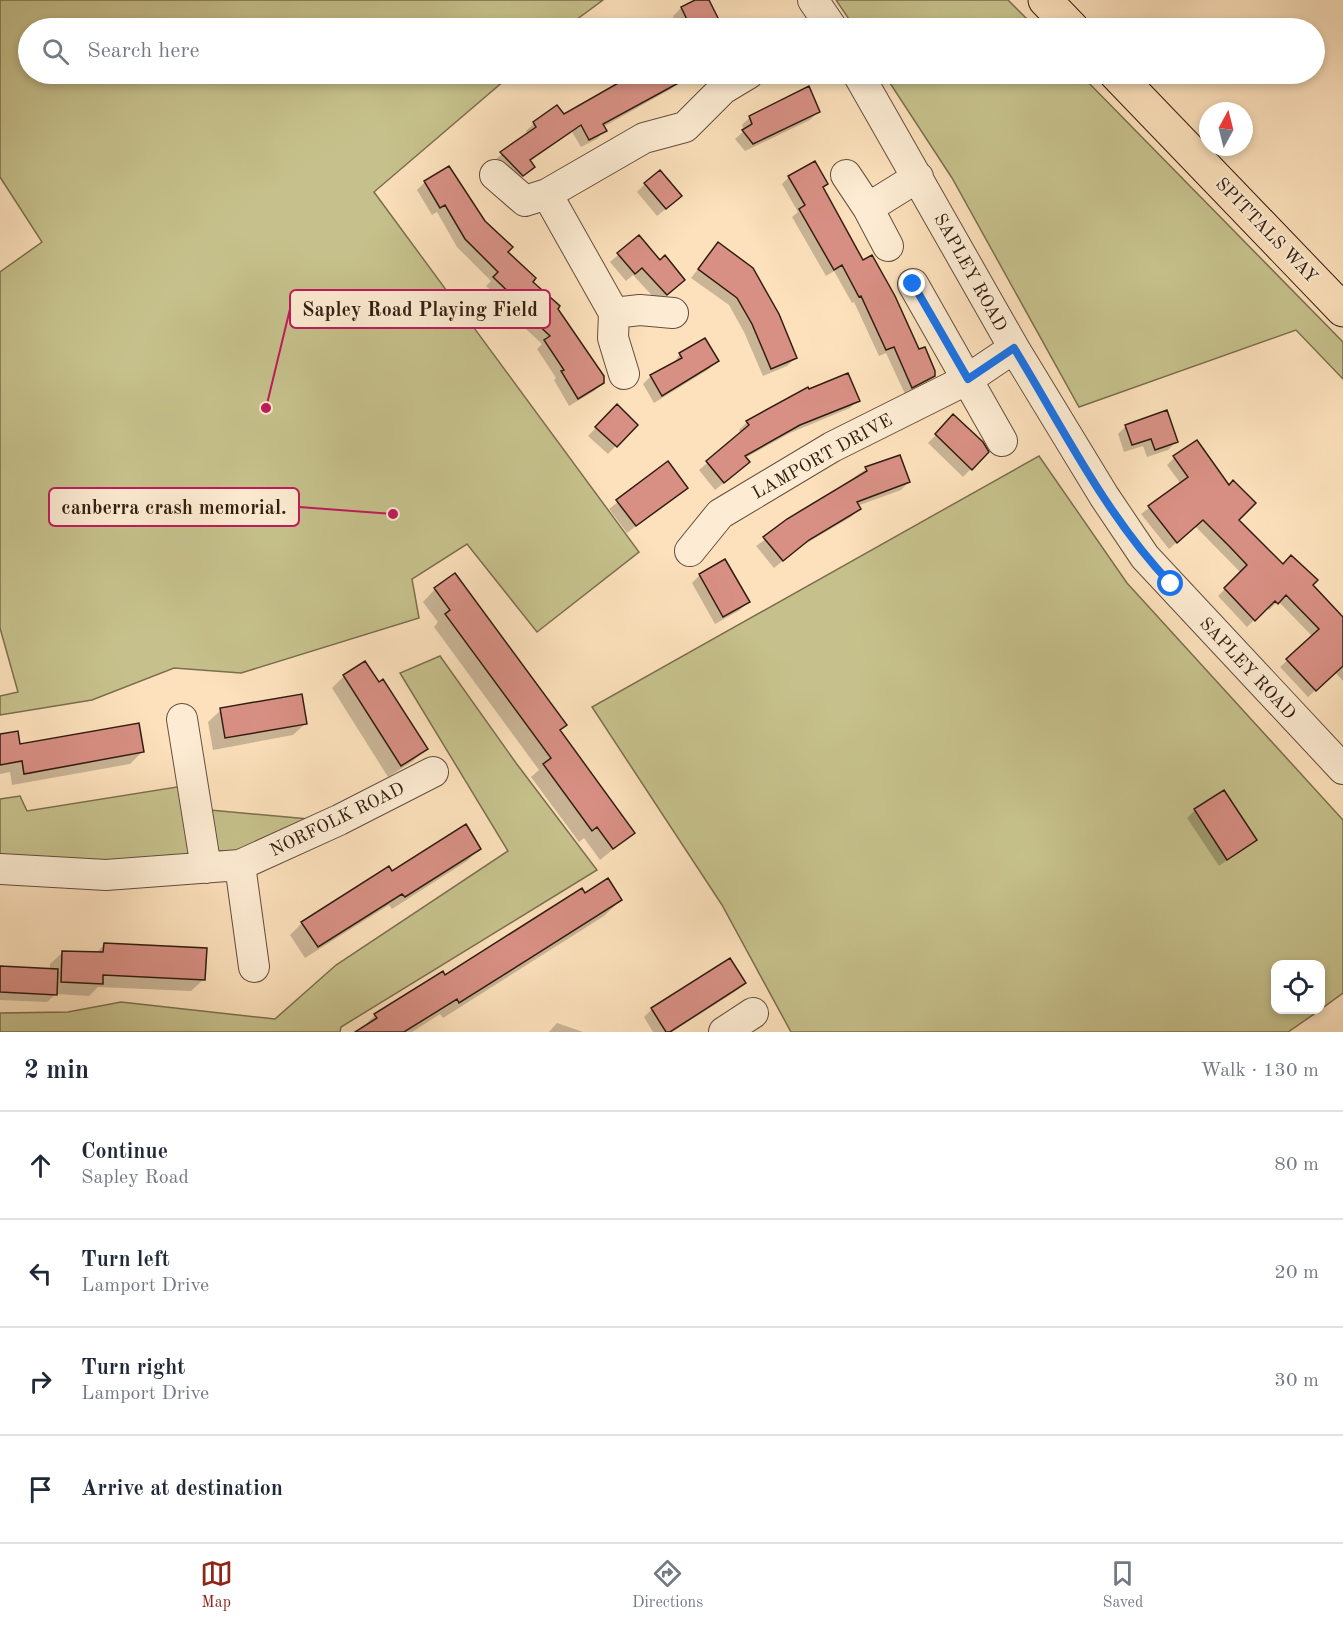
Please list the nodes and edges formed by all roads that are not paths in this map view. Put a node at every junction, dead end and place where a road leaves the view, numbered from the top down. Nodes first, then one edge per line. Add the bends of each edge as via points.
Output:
1 (813, 0) edge
2 (1045, 0) edge
3 (824, 18) edge
4 (1062, 18) edge
5 (730, 84) edge
6 (864, 84) edge
7 (1126, 84) edge
8 (495, 175) dead end
9 (846, 175) dead end
10 (918, 177) junction
11 (547, 194) junction
12 (868, 208) junction
13 (888, 246) dead end
14 (913, 284) dead end
15 (1343, 310) edge
16 (614, 313) junction
17 (673, 313) dead end
18 (1014, 348) junction
19 (624, 374) dead end
20 (968, 379) junction
21 (1002, 441) dead end
22 (690, 550) dead end
23 (182, 718) dead end
24 (1343, 769) edge
25 (433, 772) dead end
26 (240, 865) junction
27 (206, 868) junction
28 (0, 869) edge
29 (254, 968) dead end
30 (753, 1013) dead end
31 (724, 1032) edge

1 - 3 street
2 - 4 highway
5 - 11 street via 685,127 644,138
6 - 10 street, SAPLEY ROAD
7 - 15 highway, SPITTALS WAY
8 - 11 street via 525,201
9 - 12 street
10 - 12 street
10 - 18 street, SAPLEY ROAD
11 - 16 street
12 - 13 street
14 - 20 street
16 - 17 street via 640,309
16 - 19 street via 613,338
18 - 20 street, LAMPORT DRIVE
18 - 24 street, SAPLEY ROAD via 1145,556
20 - 21 street
20 - 22 street, LAMPORT DRIVE via 832,447 720,514
23 - 27 street
25 - 26 street, NORFOLK ROAD
26 - 27 street, NORFOLK ROAD
26 - 29 street
27 - 28 street, NORFOLK ROAD via 106,874
30 - 31 street

